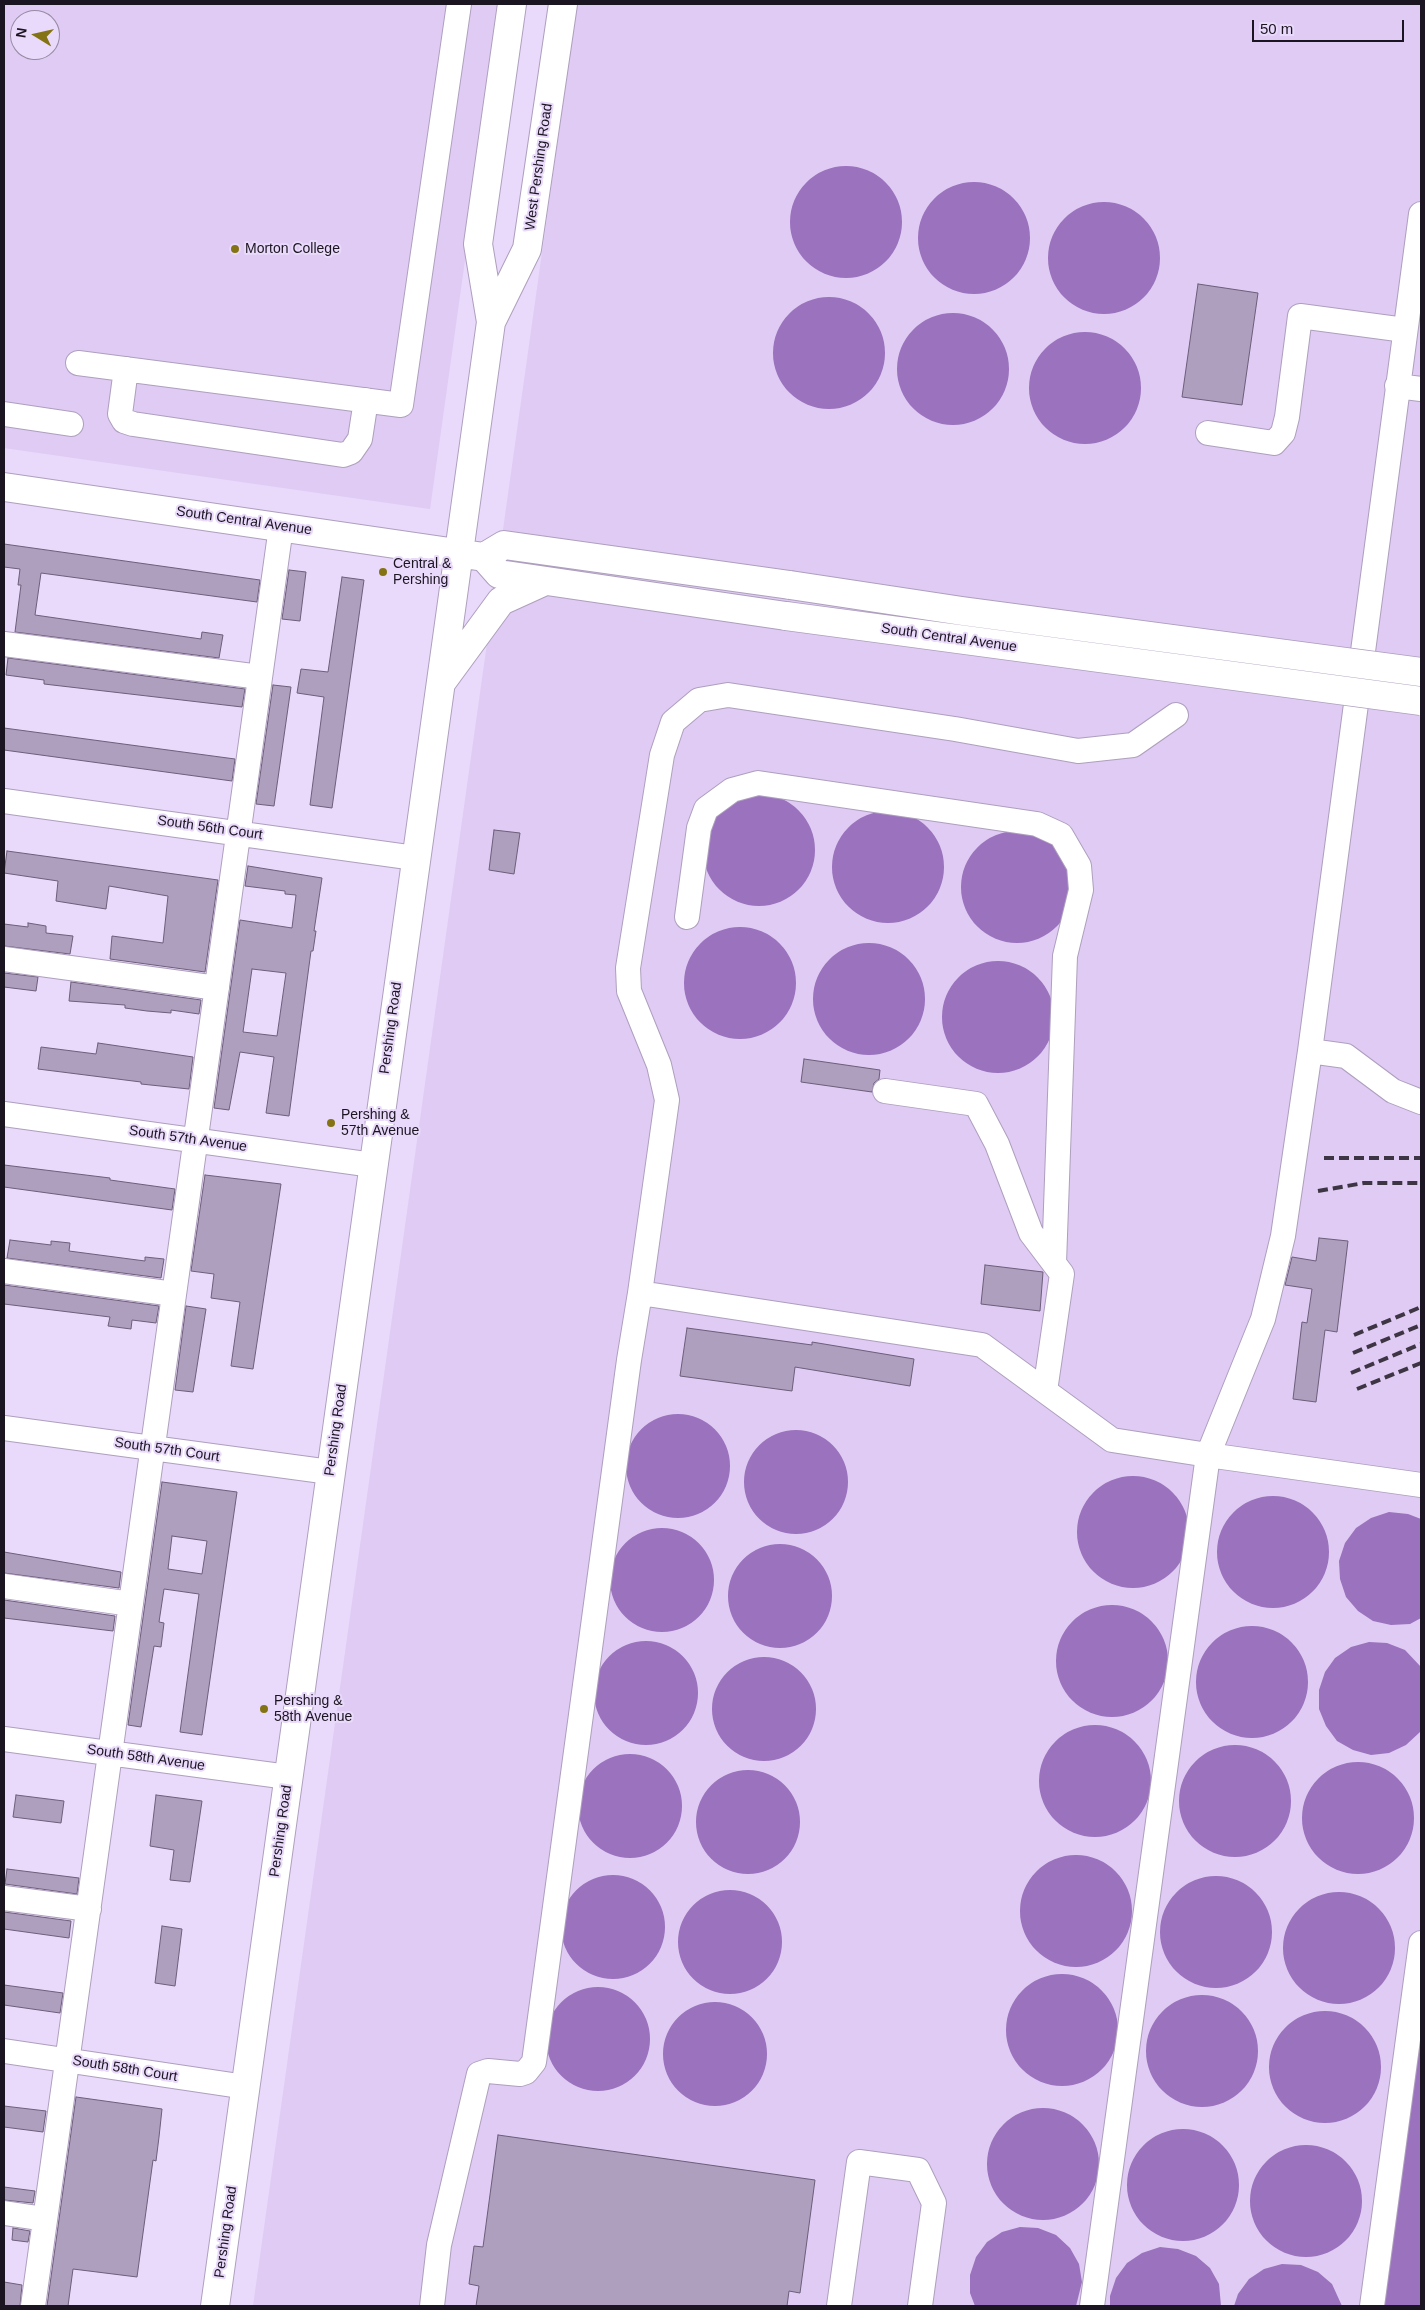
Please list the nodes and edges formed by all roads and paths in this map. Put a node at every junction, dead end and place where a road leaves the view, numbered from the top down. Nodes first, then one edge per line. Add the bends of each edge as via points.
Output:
1 (459, 4) edge
2 (512, 4) edge
3 (563, 4) edge
4 (1421, 214) edge
5 (491, 322) junction
6 (1404, 330) junction
7 (78, 363) dead end
8 (126, 370) junction
9 (1397, 386) junction
10 (1421, 389) edge
11 (366, 400) junction
12 (4, 414) edge
13 (71, 424) dead end
14 (1208, 433) dead end
15 (4, 487) edge
16 (281, 527) junction
17 (458, 553) junction
18 (484, 557) junction
19 (545, 581) junction
20 (4, 644) edge
21 (1421, 672) edge
22 (260, 677) junction
23 (439, 686) junction
24 (1421, 701) edge
25 (1176, 715) dead end
26 (4, 801) edge
27 (238, 832) junction
28 (415, 858) junction
29 (687, 917) dead end
30 (4, 959) edge
31 (216, 988) junction
32 (1310, 1051) junction
33 (885, 1091) dead end
34 (1421, 1102) edge
35 (4, 1114) edge
36 (195, 1139) junction
37 (373, 1164) junction
38 (1054, 1263) junction
39 (4, 1271) edge
40 (640, 1293) junction
41 (174, 1294) junction
42 (1045, 1391) junction
43 (4, 1428) edge
44 (153, 1448) junction
45 (1208, 1455) junction
46 (330, 1472) junction
47 (1421, 1484) edge
48 (4, 1586) edge
49 (131, 1604) junction
50 (4, 1739) edge
51 (110, 1753) junction
52 (288, 1777) junction
53 (4, 1898) edge
54 (88, 1909) junction
55 (1421, 1943) edge
56 (4, 2051) edge
57 (67, 2060) junction
58 (246, 2087) junction
59 (4, 2214) edge
60 (45, 2219) junction
61 (33, 2306) edge
62 (215, 2306) edge
63 (432, 2306) edge
64 (839, 2306) edge
65 (920, 2306) edge
66 (1092, 2306) edge
67 (1372, 2306) edge

1 - 11 street via 401,405
2 - 5 main road, West Pershing Road via 478,244
3 - 5 main road, West Pershing Road via 526,250
4 - 6 street
5 - 17 main road, West Pershing Road
6 - 9 street
6 - 14 street via 1300,316 1283,434 1274,443
7 - 8 street
8 - 11 street
8 - 11 street via 120,414 124,421 343,454 351,452 360,439
9 - 10 street
9 - 32 street
12 - 13 street
15 - 16 main road, South Central Avenue
16 - 17 main road, South Central Avenue
16 - 22 street
17 - 18 main road, South Central Avenue
17 - 23 main road, Pershing Road
18 - 19 main road, South Central Avenue via 499,574
18 - 21 main road, South Central Avenue, bridge via 504,545 962,611
19 - 23 main road via 501,601
19 - 24 main road, South Central Avenue, bridge
20 - 22 street
22 - 27 street
23 - 28 main road, Pershing Road
25 - 40 street via 1133,745 1078,751 728,695 699,700 673,722 662,755 628,968 629,991 659,1065 667,1100
26 - 27 street, South 56th Court
27 - 28 street, South 56th Court
27 - 31 street
28 - 37 main road, Pershing Road
29 - 38 street via 699,828 706,809 732,790 758,783 1037,824 1061,835 1079,866 1081,890 1065,956
30 - 31 street
31 - 36 street
32 - 34 street via 1346,1056 1393,1091
32 - 45 street via 1283,1236 1263,1319
33 - 38 street via 976,1104 997,1144 1031,1233
35 - 36 street, South 57th Avenue
36 - 37 street, South 57th Avenue
36 - 41 street
37 - 46 main road, Pershing Road
38 - 42 street via 1062,1274
39 - 41 street
40 - 42 street via 982,1345
40 - 63 street via 534,2062 520,2074 488,2071 479,2074 439,2245
41 - 44 street
42 - 45 street via 1112,1440
43 - 44 street, South 57th Court
44 - 46 street, South 57th Court
44 - 49 street
45 - 47 street
45 - 66 street
46 - 52 main road, Pershing Road
48 - 49 street
49 - 51 street
50 - 51 street, South 58th Avenue
51 - 52 street, South 58th Avenue
51 - 54 street
52 - 58 main road, Pershing Road
53 - 54 street
54 - 57 street
55 - 67 street
56 - 57 street, South 58th Court
57 - 58 street, South 58th Court
57 - 60 street
58 - 62 main road, Pershing Road
59 - 60 street
60 - 61 street
64 - 65 street via 859,2162 918,2170 934,2203

